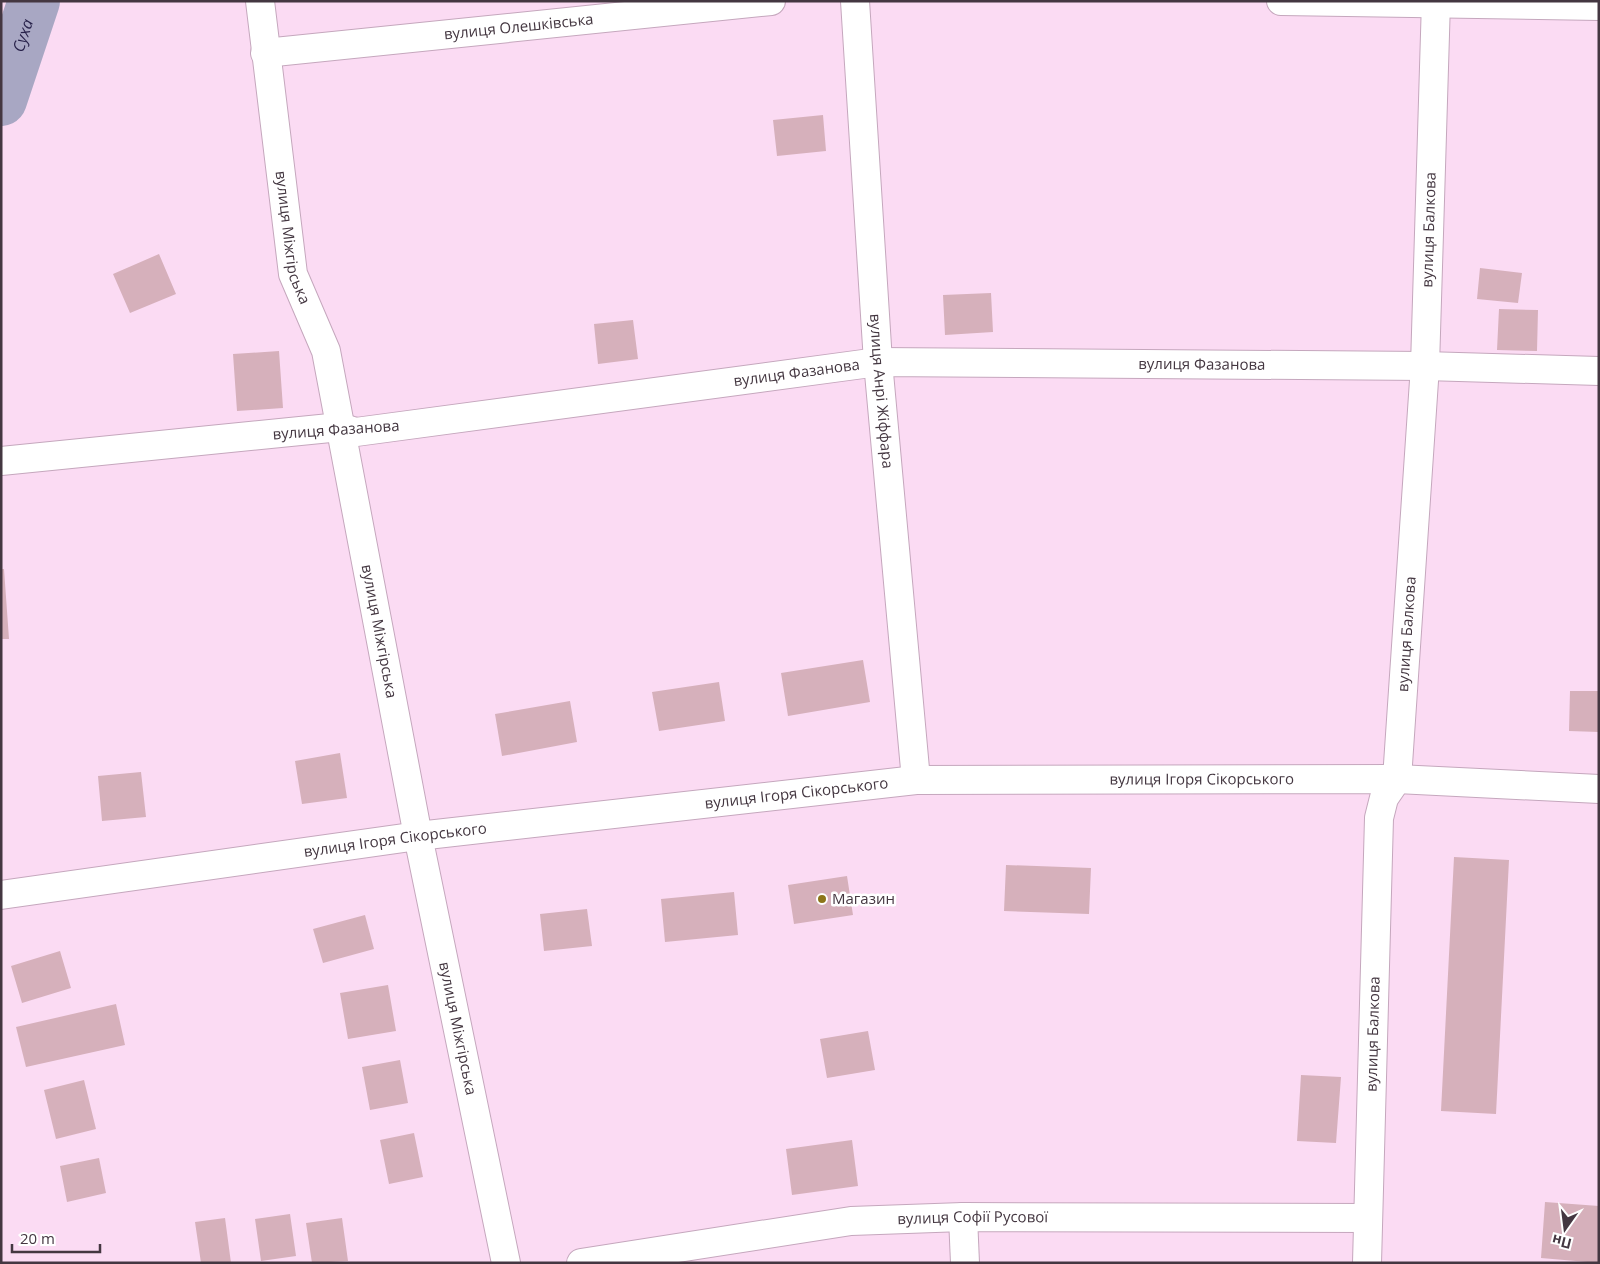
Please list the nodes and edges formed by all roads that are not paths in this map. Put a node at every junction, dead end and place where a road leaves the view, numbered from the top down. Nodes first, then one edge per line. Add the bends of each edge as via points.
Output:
1 (260, 1) edge
2 (771, 1) edge
3 (854, 1) edge
4 (1281, 1) edge
5 (1436, 3) edge
6 (1599, 6) edge
7 (265, 53) junction
8 (878, 362) junction
9 (1425, 366) junction
10 (1599, 371) edge
11 (340, 427) junction
12 (1, 462) edge
13 (1397, 779) junction
14 (916, 780) junction
15 (1599, 789) edge
16 (418, 836) junction
17 (1, 894) edge
18 (963, 1217) junction
19 (1368, 1218) junction
20 (506, 1263) edge
21 (581, 1263) edge
22 (965, 1263) edge
23 (1367, 1263) edge

1 - 7 street, вулиця Міжгірська
2 - 7 street, вулиця Олешківська
3 - 8 street, вулиця Анрі Жіффара
4 - 5 street
5 - 6 street
5 - 9 street, вулиця Балкова
7 - 11 street, вулиця Міжгірська via 293,274 326,351
8 - 9 street, вулиця Фазанова
8 - 11 street, вулиця Фазанова via 356,432
8 - 14 street, вулиця Анрі Жіффара
9 - 10 street, вулиця Фазанова
9 - 13 street, вулиця Балкова
11 - 12 street, вулиця Фазанова
11 - 16 street, вулиця Міжгірська
13 - 14 street, вулиця Ігоря Сікорського
13 - 15 street, вулиця Ігоря Сікорського
13 - 19 street, вулиця Балкова via 1384,798 1379,818
14 - 16 street, вулиця Ігоря Сікорського
16 - 17 street, вулиця Ігоря Сікорського
16 - 20 street, вулиця Міжгірська
18 - 19 street, вулиця Софії Русової
18 - 21 street, вулиця Софії Русової via 851,1221
18 - 22 street
19 - 23 street, вулиця Балкова

